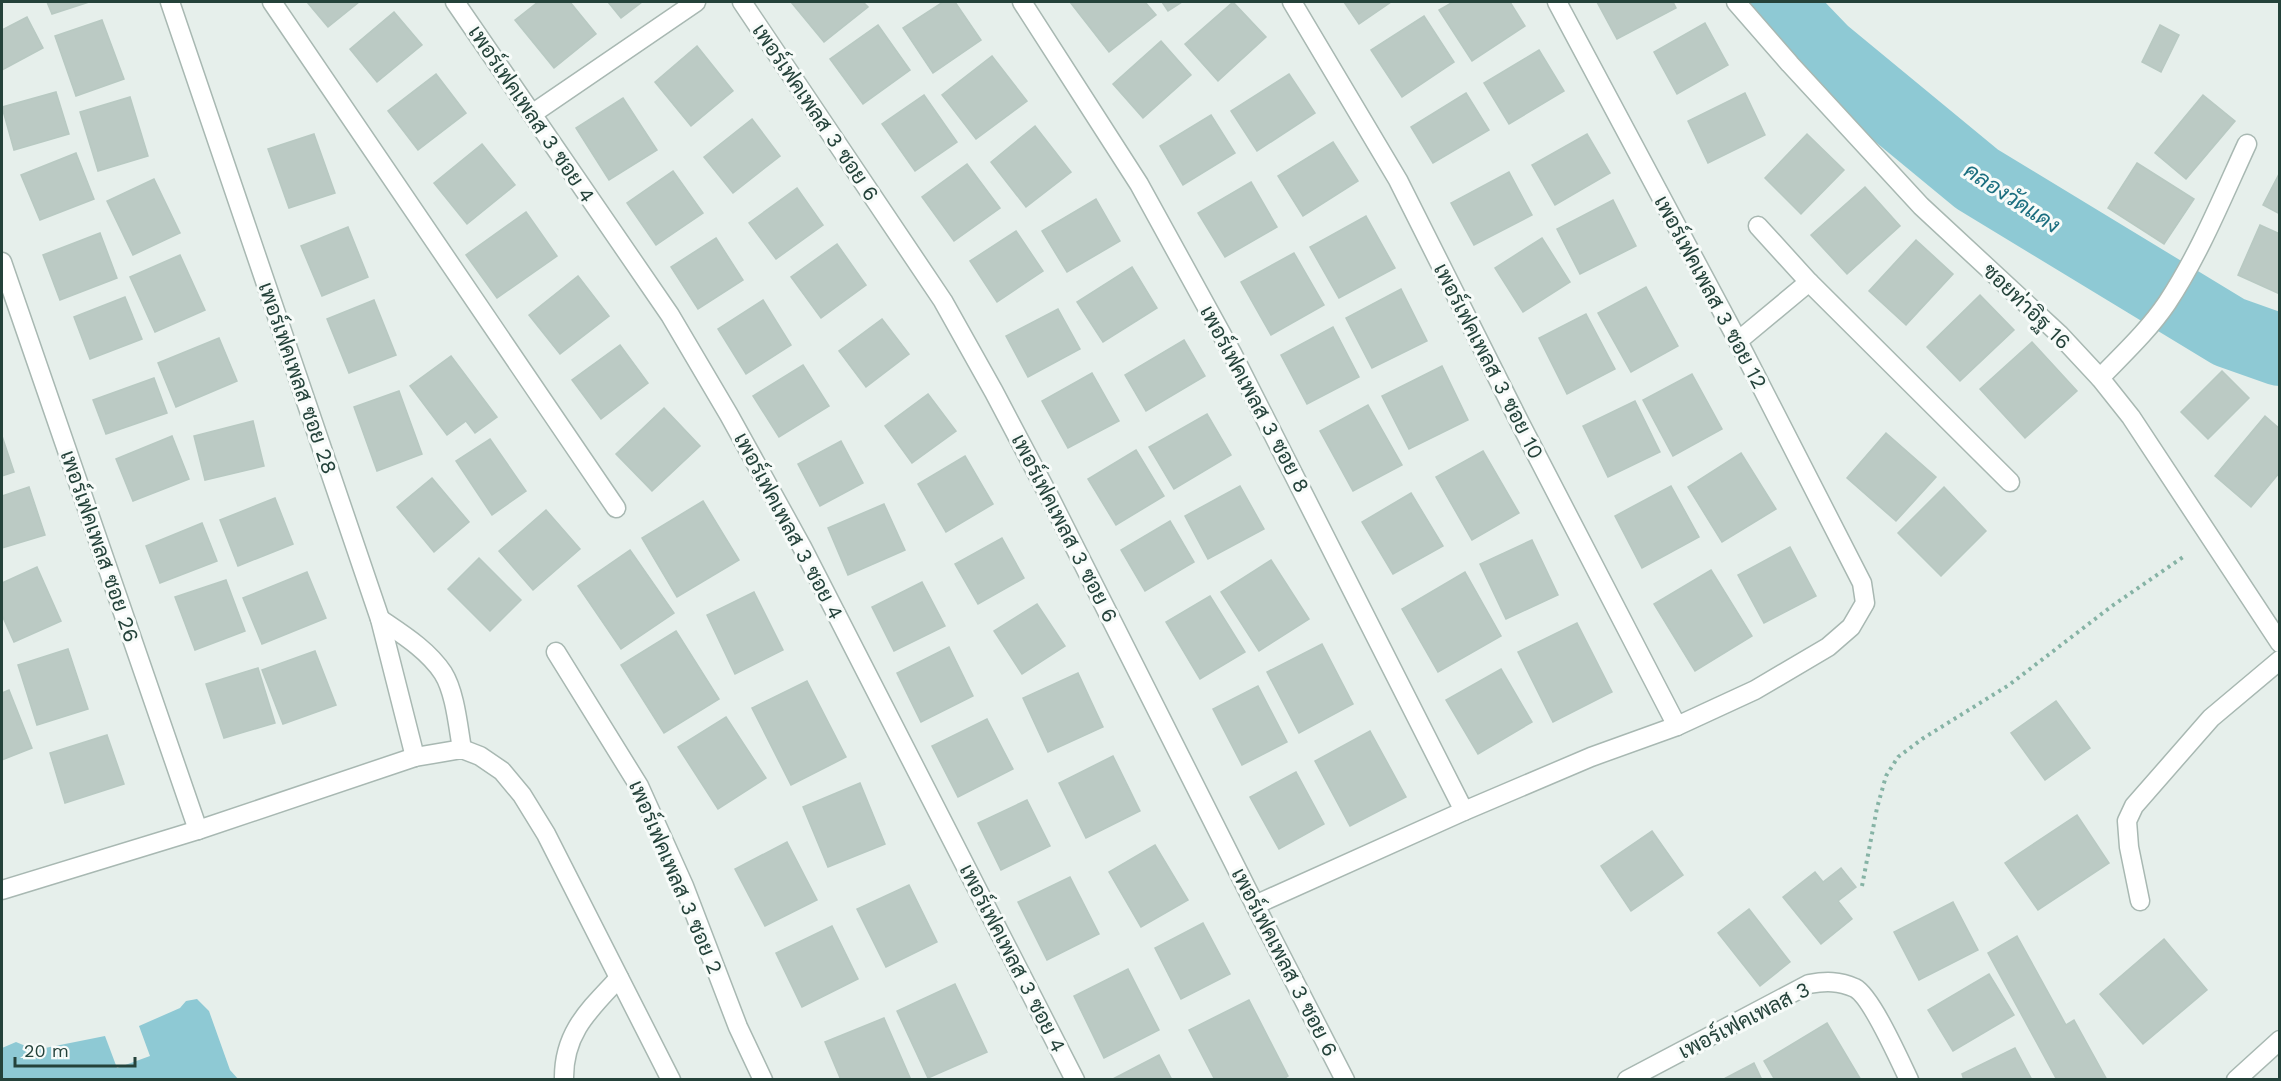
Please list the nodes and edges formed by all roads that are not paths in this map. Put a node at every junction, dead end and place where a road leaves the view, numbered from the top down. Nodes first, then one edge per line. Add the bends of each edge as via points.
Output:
1 (171, 2) edge
2 (272, 2) edge
3 (455, 2) edge
4 (696, 2) edge
5 (742, 2) edge
6 (1022, 2) edge
7 (1292, 2) edge
8 (1557, 2) edge
9 (1736, 2) edge
10 (532, 114) junction
11 (2247, 144) dead end
12 (1758, 226) dead end
13 (2, 262) edge
14 (1809, 282) junction
15 (1738, 341) junction
16 (2100, 378) junction
17 (2010, 482) dead end
18 (616, 508) dead end
19 (380, 619) junction
20 (2280, 643) edge
21 (556, 652) dead end
22 (2280, 660) edge
23 (1677, 726) junction
24 (462, 749) junction
25 (415, 757) junction
26 (1464, 811) junction
27 (198, 830) junction
28 (2, 890) edge
29 (2140, 902) dead end
30 (1255, 905) junction
31 (619, 978) junction
32 (2280, 1040) edge
33 (1638, 1077) edge
34 (564, 1080) edge
35 (670, 1080) edge
36 (763, 1080) edge
37 (1075, 1080) edge
38 (1346, 1080) edge
39 (1910, 1080) edge
40 (2235, 1080) edge

1 - 19 street, เพอร์เฟคเพลส ซอย 28
2 - 18 street
3 - 10 street, เพอร์เฟคเพลส 3 ซอย 4
4 - 10 street
5 - 30 street, เพอร์เฟคเพลส 3 ซอย 6 via 943,301 1046,490
6 - 26 street, เพอร์เฟคเพลส 3 ซอย 8 via 1139,184 1232,353
7 - 23 street, เพอร์เฟคเพลส 3 ซอย 10 via 1398,180
8 - 15 street, เพอร์เฟคเพลส 3 ซอย 12
9 - 16 street, ซอยท่าอิฐ 16 via 1921,206 2059,334
10 - 37 street, เพอร์เฟคเพลส 3 ซอย 4 via 670,315 734,425 808,557
11 - 16 street via 2200,248 2166,305
12 - 14 street
13 - 27 street, เพอร์เฟคเพลส ซอย 26
14 - 15 street
14 - 17 street
15 - 23 street, เพอร์เฟคเพลส 3 ซอย 12 via 1862,583 1865,603 1851,627 1828,647 1755,690
16 - 20 street, ซอยท่าอิฐ 16 via 2131,417
19 - 24 street via 417,646 443,673
19 - 25 street, เพอร์เฟคเพลส ซอย 28
21 - 36 street, เพอร์เฟคเพลส 3 ซอย 2 via 639,786
22 - 29 street via 2211,718 2134,806 2127,821 2128,847
23 - 26 street via 1591,757
24 - 25 street
24 - 31 street via 502,771 522,795
25 - 27 street
26 - 30 street
27 - 28 street
30 - 38 street, เพอร์เฟคเพลส 3 ซอย 6
31 - 34 street via 576,1027 566,1050
31 - 35 street
32 - 40 street
33 - 39 street, เพอร์เฟคเพลส 3 via 1809,984 1830,980 1857,988 1874,1010

